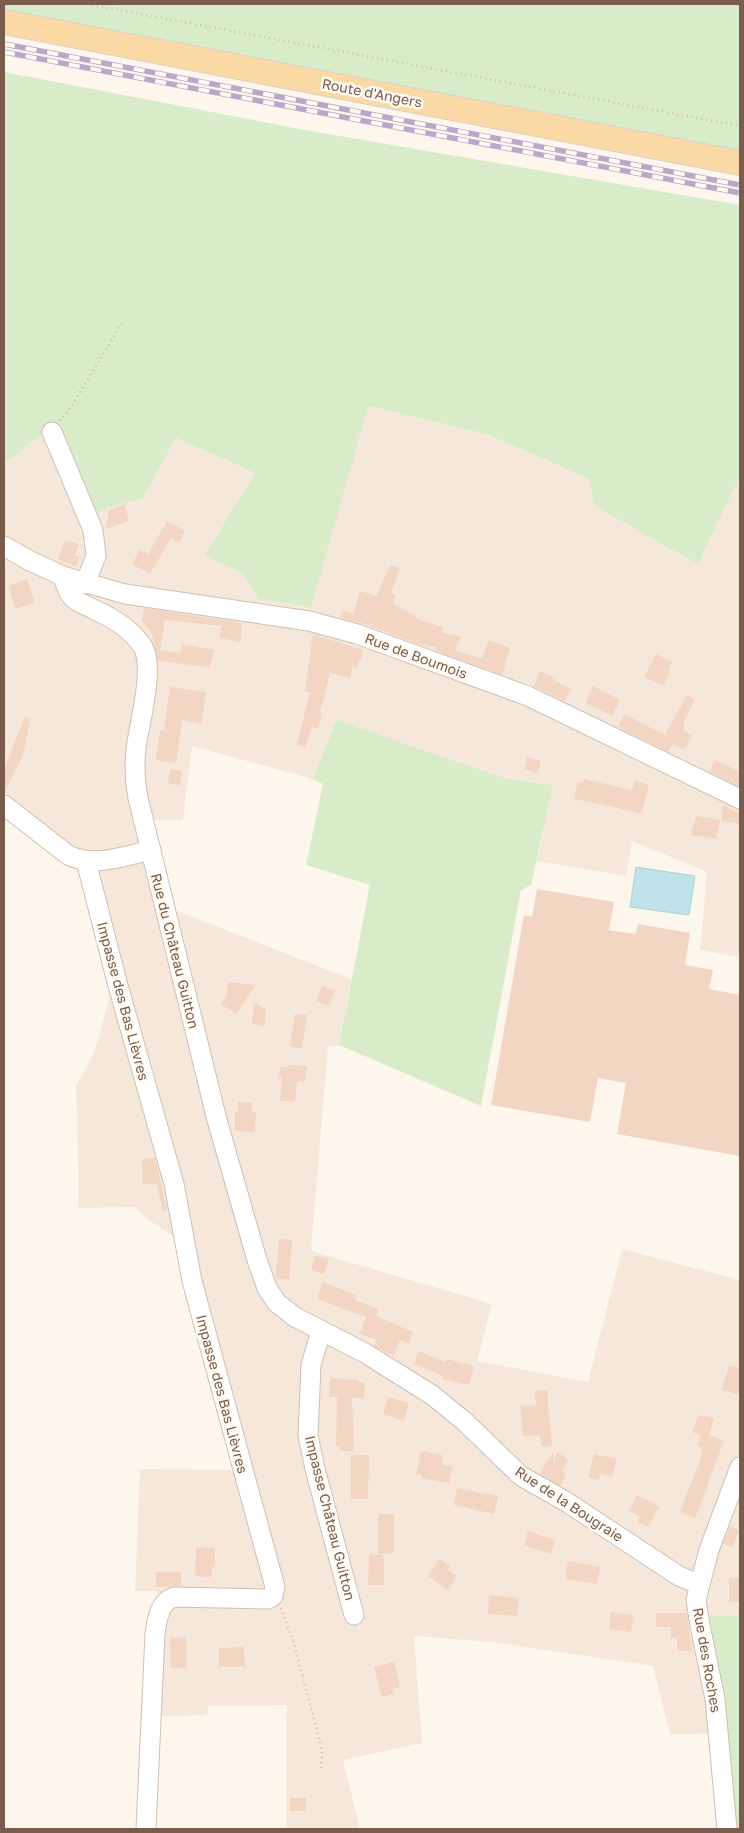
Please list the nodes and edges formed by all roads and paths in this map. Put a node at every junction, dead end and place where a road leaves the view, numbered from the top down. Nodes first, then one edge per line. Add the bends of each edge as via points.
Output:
1 (87, 4) edge
2 (194, 4) edge
3 (242, 4) edge
4 (4, 22) edge
5 (740, 126) edge
6 (740, 163) edge
7 (122, 322) dead end
8 (52, 432) joint
9 (4, 546) edge
10 (73, 580) junction
11 (740, 799) edge
12 (4, 805) edge
13 (151, 850) junction
14 (86, 861) junction
15 (321, 1331) junction
16 (740, 1467) edge
17 (700, 1584) junction
18 (273, 1596) junction
19 (354, 1615) dead end
20 (321, 1771) dead end
21 (146, 1829) edge
22 (727, 1829) edge

1 - 5 path
2 - 3 path
4 - 6 main road, Route d'Angers
7 - 8 path via 71,407
8 - 10 street via 93,530 96,556
9 - 10 street, Rue de Boumois
10 - 11 street, Rue de Boumois via 124,594 309,620 357,634 528,696
10 - 13 street, Rue du Château Guitton via 66,586 72,597 109,616 132,634 144,649 147,678 135,778
12 - 14 street via 68,855
13 - 14 street via 96,862
13 - 15 street, Rue du Château Guitton via 217,1120 267,1288 277,1303
14 - 18 street, Impasse des Bas Lièvres via 174,1184 192,1281 273,1578
15 - 17 street, Rue de la Bougraie via 365,1353 432,1396 464,1421 521,1476 679,1576
15 - 19 street, Impasse Château Guitton via 311,1365 308,1435
16 - 17 street, Rue des Roches
17 - 22 street, Rue des Roches via 696,1600 715,1699
18 - 20 path via 283,1612 294,1644 322,1751
18 - 21 street via 268,1600 174,1597 160,1609 155,1634

